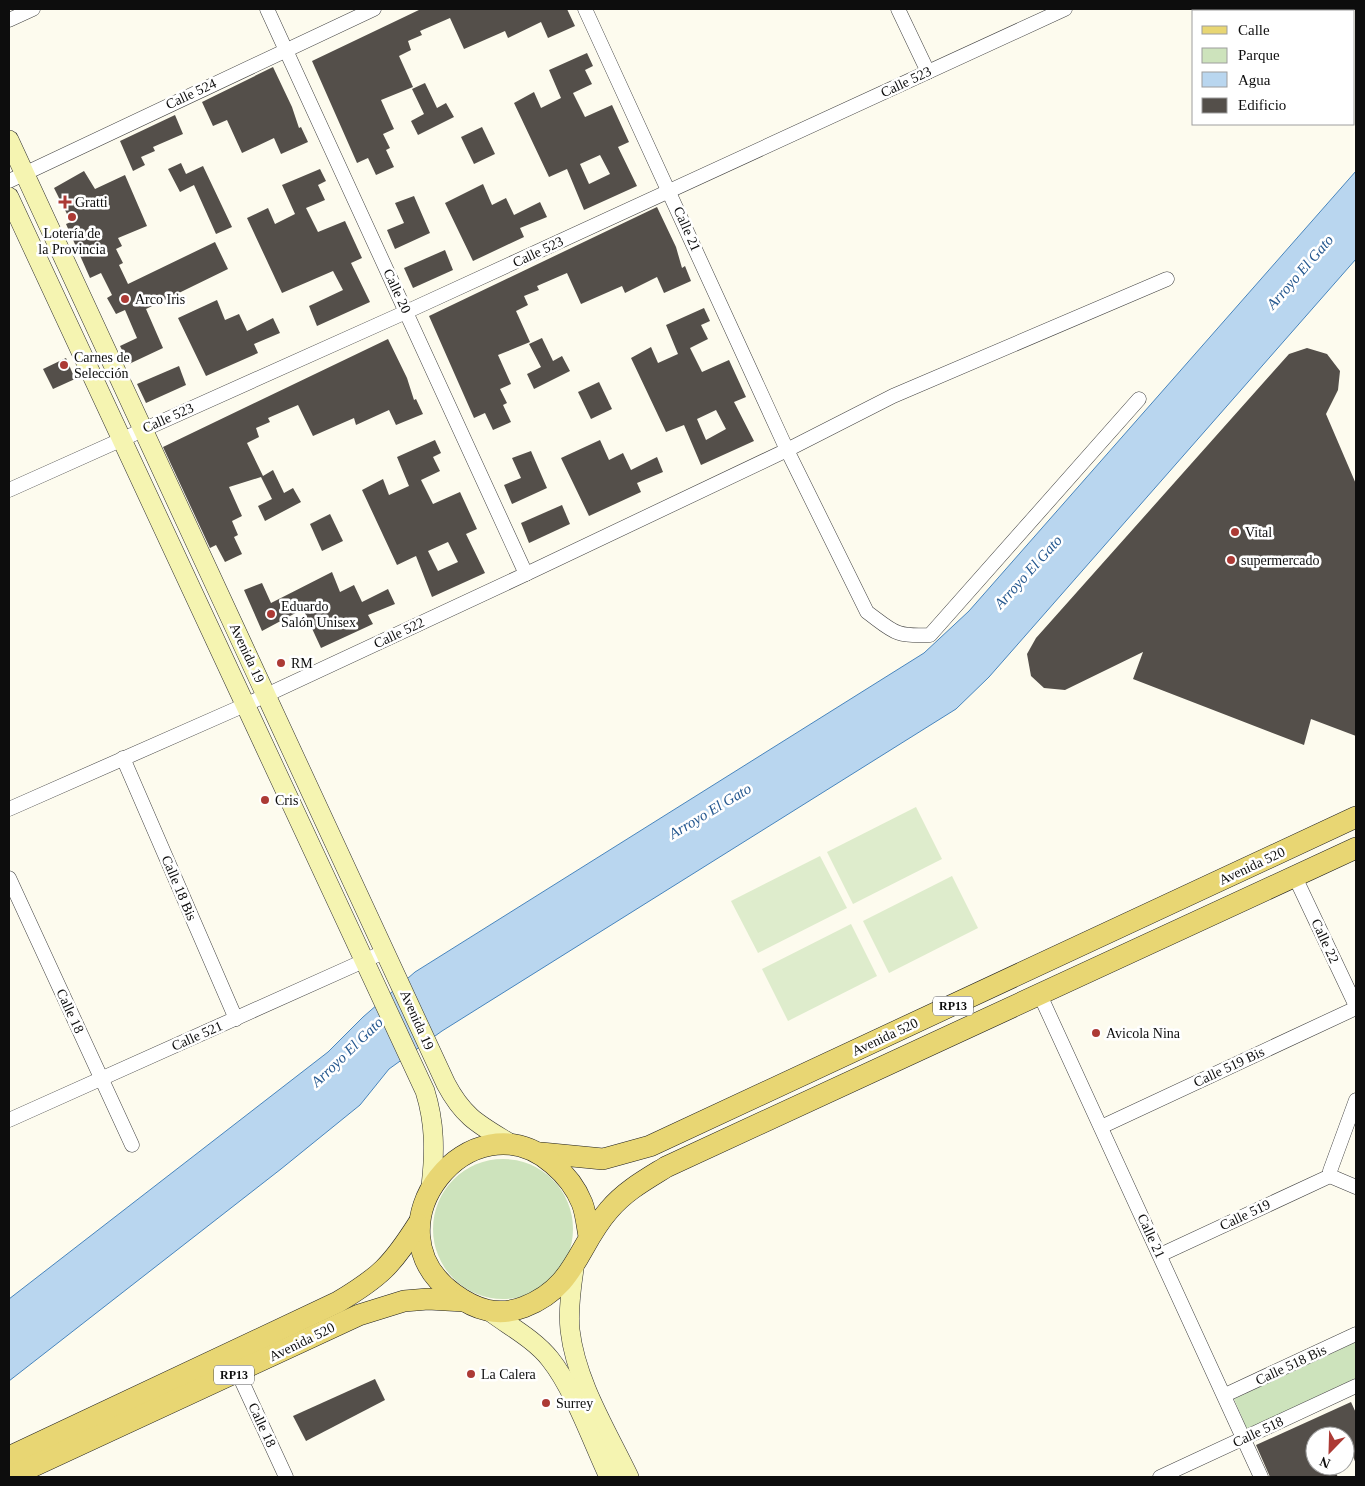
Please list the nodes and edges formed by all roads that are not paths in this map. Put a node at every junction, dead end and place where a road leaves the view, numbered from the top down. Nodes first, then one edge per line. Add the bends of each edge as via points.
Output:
1 (33, 9) edge
2 (267, 9) edge
3 (374, 9) edge
4 (585, 9) edge
5 (898, 9) edge
6 (1065, 9) edge
7 (9, 20) edge
8 (286, 50) junction
9 (928, 72) junction
10 (9, 140) edge
11 (16, 177) edge
12 (670, 191) junction
13 (9, 197) edge
14 (1167, 278) dead end
15 (406, 312) junction
16 (1139, 399) dead end
17 (141, 430) junction
18 (121, 438) junction
19 (787, 450) junction
20 (9, 490) edge
21 (526, 574) junction
22 (267, 694) junction
23 (245, 705) junction
24 (123, 758) junction
25 (9, 808) edge
26 (1356, 817) edge
27 (1356, 848) edge
28 (1295, 877) junction
29 (9, 878) edge
30 (386, 951) junction
31 (367, 961) junction
32 (1040, 995) junction
33 (1356, 1007) edge
34 (236, 1019) junction
35 (101, 1078) junction
36 (1356, 1100) edge
37 (9, 1120) edge
38 (1101, 1127) junction
39 (512, 1144) junction
40 (132, 1145) dead end
41 (541, 1153) junction
42 (1330, 1176) junction
43 (431, 1186) junction
44 (1356, 1187) edge
45 (418, 1224) junction
46 (589, 1236) junction
47 (1160, 1255) junction
48 (574, 1269) junction
49 (464, 1301) junction
50 (492, 1312) junction
51 (1356, 1334) edge
52 (238, 1372) junction
53 (1356, 1386) edge
54 (1225, 1396) junction
55 (1245, 1439) junction
56 (9, 1457) edge
57 (10, 1477) edge
58 (286, 1477) edge
59 (608, 1477) edge
60 (629, 1477) edge
61 (1160, 1477) edge
62 (1262, 1477) edge

1 - 7 street
2 - 8 street, Calle 20
3 - 8 street, Calle 524
4 - 12 street, Calle 21
5 - 9 street
6 - 9 street, Calle 523
8 - 11 street, Calle 524
8 - 15 street, Calle 20
9 - 12 street, Calle 523
10 - 11 main road, Avenida 19
11 - 17 main road, Avenida 19
12 - 15 street, Calle 523
12 - 19 street, Calle 21
13 - 18 main road, Avenida 19
14 - 19 street, Calle 522 via 893,396
15 - 17 street, Calle 523
15 - 21 street, Calle 20
16 - 19 street, Calle 21 via 930,635 904,636 867,612
17 - 18 street, Calle 523
17 - 22 main road, Avenida 19
18 - 20 street, Calle 523
18 - 23 main road, Avenida 19
19 - 21 street, Calle 522
21 - 22 street, Calle 522
22 - 23 street, Calle 522
22 - 30 main road, Avenida 19
23 - 24 street, Calle 522
23 - 31 main road, Avenida 19
24 - 25 street, Calle 522
24 - 34 street, Calle 18 Bis
26 - 41 main road, Avenida 520 / RP13 via 650,1146 603,1159
27 - 28 main road, Avenida 520 / RP13
28 - 32 main road, Avenida 520 / RP13
28 - 33 street, Calle 22
29 - 35 street, Calle 18
30 - 31 street, Calle 521
30 - 39 main road, Avenida 19 via 456,1103 475,1122
31 - 34 street, Calle 521
31 - 43 main road, Avenida 19 via 433,1115 435,1150
32 - 38 street, Calle 21
32 - 46 main road, Avenida 520 / RP13 via 666,1167 623,1194
33 - 38 street, Calle 519 Bis
34 - 35 street, Calle 521
35 - 37 street, Calle 521
35 - 40 street, Calle 18
36 - 42 street
38 - 47 street, Calle 21
39 - 41 main road, RP13
39 - 43 main road, RP13 via 488,1146 465,1154 446,1168
41 - 46 main road, RP13 via 566,1175 582,1204
42 - 44 street
42 - 47 street, Calle 519
43 - 45 main road, RP13
45 - 49 main road, RP13 via 421,1247 430,1269 445,1287
45 - 56 main road, Avenida 520 / RP13 via 389,1266 371,1282 338,1302
46 - 48 main road, RP13
47 - 54 street, Calle 21
48 - 50 main road, RP13 via 552,1292 524,1307
48 - 60 main road via 570,1330 580,1373
49 - 50 main road, RP13
49 - 52 main road, Avenida 520 / RP13 via 404,1301 359,1315
50 - 59 main road via 549,1359 564,1382
51 - 54 street, Calle 518 Bis
52 - 57 main road, Avenida 520 / RP13
52 - 58 street, Calle 18
53 - 55 street, Calle 518
54 - 55 street, Calle 21
55 - 61 street, Calle 518
55 - 62 street, Calle 21

